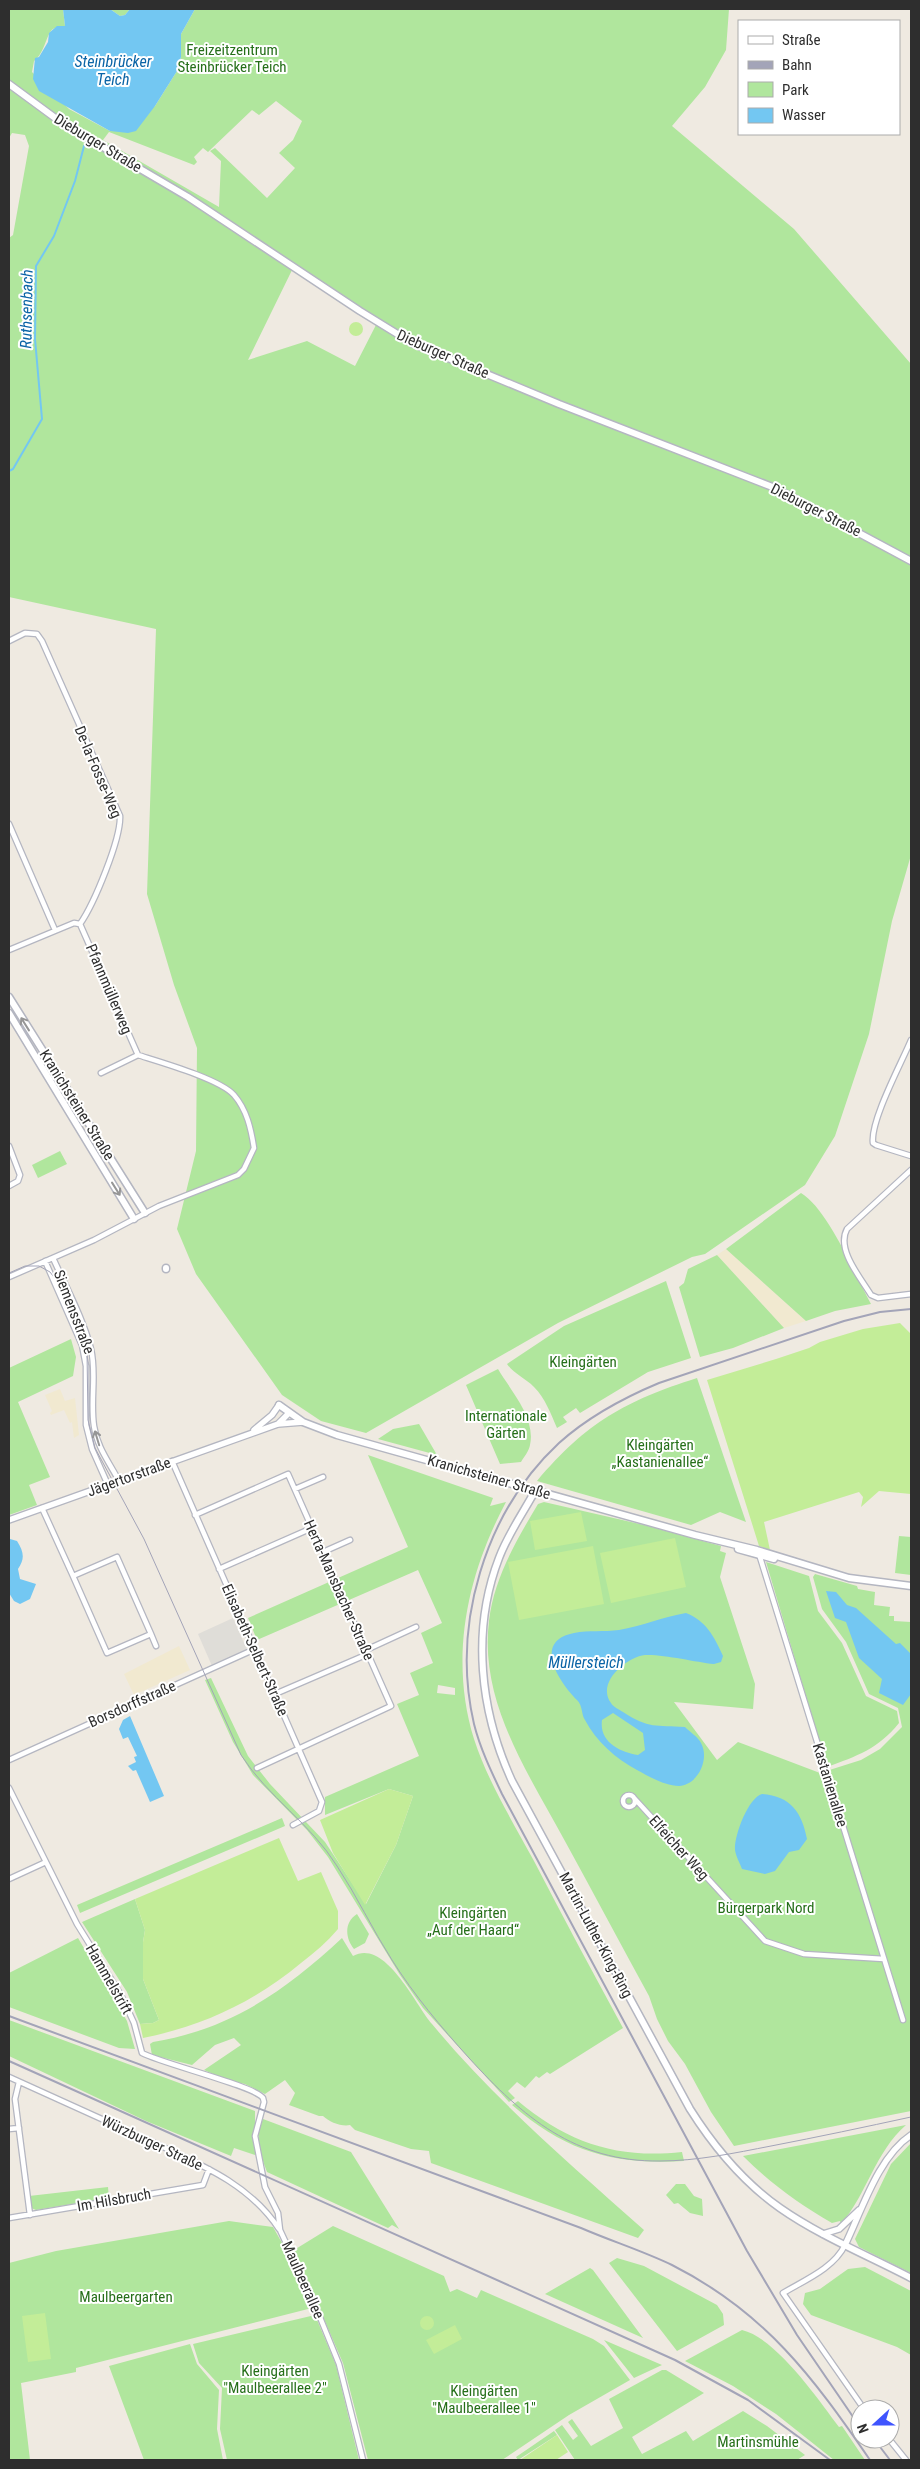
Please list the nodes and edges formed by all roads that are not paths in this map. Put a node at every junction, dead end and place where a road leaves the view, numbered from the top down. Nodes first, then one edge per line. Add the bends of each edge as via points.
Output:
1 (9, 84) edge
2 (911, 560) edge
3 (9, 641) edge
4 (9, 824) edge
5 (80, 924) junction
6 (55, 930) junction
7 (9, 950) edge
8 (9, 998) edge
9 (9, 1013) edge
10 (911, 1040) edge
11 (138, 1055) junction
12 (101, 1073) dead end
13 (9, 1146) edge
14 (911, 1156) edge
15 (911, 1170) edge
16 (9, 1186) edge
17 (145, 1213) junction
18 (134, 1219) junction
19 (53, 1258) junction
20 (46, 1261) junction
21 (9, 1277) edge
22 (911, 1294) edge
23 (278, 1405) joint
24 (289, 1413) junction
25 (303, 1422) junction
26 (278, 1424) junction
27 (248, 1434) junction
28 (172, 1462) junction
29 (323, 1478) dead end
30 (119, 1481) junction
31 (108, 1485) junction
32 (295, 1489) junction
33 (536, 1491) junction
34 (42, 1508) junction
35 (195, 1515) junction
36 (9, 1520) edge
37 (312, 1528) junction
38 (350, 1540) dead end
39 (323, 1552) junction
40 (759, 1553) junction
41 (219, 1569) junction
42 (73, 1576) junction
43 (911, 1586) edge
44 (416, 1628) dead end
45 (151, 1634) junction
46 (156, 1646) dead end
47 (255, 1649) junction
48 (367, 1652) junction
49 (275, 1694) junction
50 (299, 1748) junction
51 (9, 1760) edge
52 (257, 1768) dead end
53 (9, 1788) edge
54 (634, 1798) dead end
55 (293, 1825) dead end
56 (46, 1862) junction
57 (9, 1879) edge
58 (884, 1959) junction
59 (903, 2020) dead end
60 (9, 2078) edge
61 (19, 2082) junction
62 (264, 2100) joint
63 (19, 2128) junction
64 (9, 2129) edge
65 (911, 2136) edge
66 (209, 2169) junction
67 (870, 2194) junction
68 (30, 2215) junction
69 (9, 2218) edge
70 (280, 2230) junction
71 (823, 2234) junction
72 (845, 2245) junction
73 (911, 2278) edge
74 (857, 2399) edge
75 (897, 2449) edge
76 (363, 2460) edge
77 (906, 2460) edge

1 - 2 main road, Dieburger Straße via 62,123 188,197 412,343 775,488
3 - 5 street, De-la-Fosse-Weg via 25,633 37,634 42,641 120,816 116,839 88,912
4 - 6 street
5 - 6 street
5 - 11 street, Pfannmüllerweg
6 - 7 street
17 -> 8 main road, Kranichsteiner Straße
9 -> 18 main road, Kranichsteiner Straße
10 - 14 street via 872,1136 876,1145
11 - 12 street
11 - 17 street via 219,1085 232,1094 244,1110 254,1148 238,1175
13 - 16 street via 20,1175 18,1181
15 - 22 street via 842,1237 844,1247 871,1295 878,1298
17 - 18 street
18 - 19 street
19 - 20 street
30 -> 19 street, Siemensstraße via 96,1436 93,1359 89,1342
20 - 21 street
20 - 31 street, Siemensstraße via 82,1345 86,1366 86,1425 92,1449
23 - 24 main road, Kranichsteiner Straße
23 - 27 street, Jägertorstraße via 267,1421
24 - 25 main road, Kranichsteiner Straße
24 - 26 street, Jägertorstraße
25 - 26 street, Jägertorstraße
25 - 33 main road, Kranichsteiner Straße via 337,1435
26 - 27 street, Jägertorstraße
27 - 28 street, Jägertorstraße
28 - 30 street, Jägertorstraße
28 - 35 street, Elisabeth-Selbert-Straße
29 - 32 street
30 - 31 street, Jägertorstraße
31 - 34 street, Jägertorstraße
32 - 35 street, Herta-Mansbacher-Straße via 288,1474
32 - 37 street, Herta-Mansbacher-Straße
33 - 40 main road, Kranichsteiner Straße
33 - 71 main road, Martin-Luther-King-Ring via 499,1557 485,1607 484,1682 490,1720 500,1752 517,1789 703,2129 750,2184 787,2213
34 - 36 street, Jägertorstraße
34 - 42 street
35 - 41 street, Elisabeth-Selbert-Straße
37 - 39 street, Herta-Mansbacher-Straße
37 - 41 street
38 - 39 street
39 - 48 street, Herta-Mansbacher-Straße
40 - 43 main road, Kranichsteiner Straße via 849,1578
40 - 58 street, Kastanienallee
41 - 47 street, Elisabeth-Selbert-Straße
42 - 45 street via 117,1557
42 - 45 street via 107,1654
44 - 48 street
45 - 46 street
47 - 49 street, Elisabeth-Selbert-Straße
47 - 51 street, Borsdorffstraße
48 - 49 street
48 - 50 street, Herta-Mansbacher-Straße via 391,1706
49 - 50 street, Elisabeth-Selbert-Straße
50 - 52 street
50 - 55 street, Elisabeth-Selbert-Straße via 323,1804 319,1811
53 - 56 street, Hammelstrift
54 - 58 street, Elfeicher Weg via 765,1941 804,1954
56 - 57 street
56 - 62 street, Hammelstrift via 77,1924 122,1995 142,2053 246,2087 261,2094
58 - 59 street, Kastanienallee
60 - 61 street, Würzburger Straße
61 - 63 street via 15,2093
61 - 66 street, Würzburger Straße
62 - 70 street, Maulbeerallee via 256,2125 256,2151 265,2187 278,2213
63 - 64 street
63 - 68 street
65 - 67 street via 892,2152
66 - 68 street, Im Hilsbruch via 203,2185
66 - 70 street, Würzburger Straße via 232,2181 251,2197 269,2213
67 - 71 street via 848,2222 836,2231
67 - 72 street
68 - 69 street, Im Hilsbruch
70 - 76 street, Maulbeerallee via 339,2364
71 - 72 main road, Martin-Luther-King-Ring
72 - 73 main road, Martin-Luther-King-Ring
72 - 74 street via 840,2255 827,2266 783,2293
75 - 77 street

